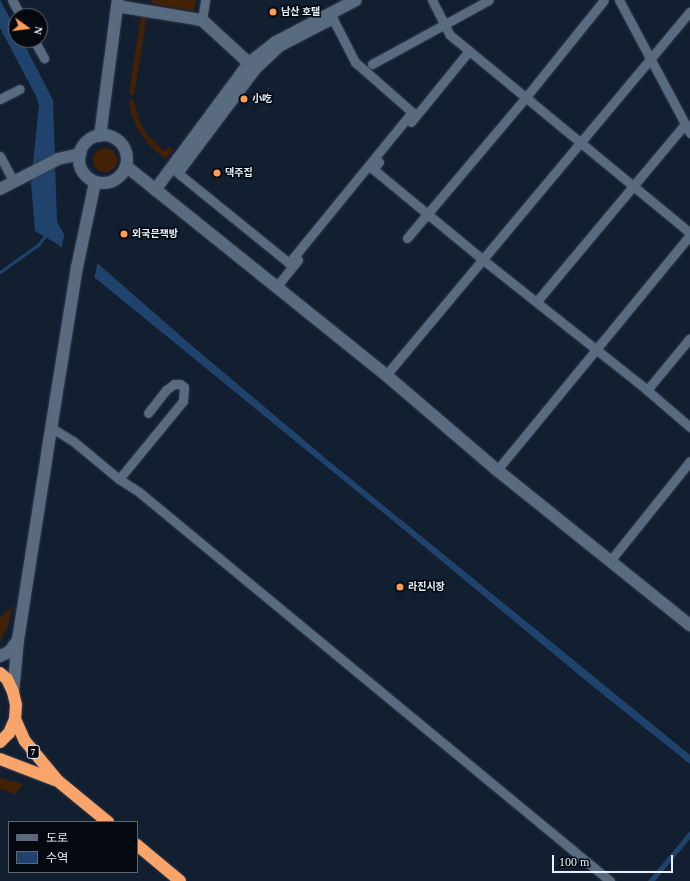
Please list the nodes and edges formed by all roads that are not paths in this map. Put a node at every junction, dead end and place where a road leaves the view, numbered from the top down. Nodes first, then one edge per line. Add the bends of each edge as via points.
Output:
1 (205, 0) edge
2 (356, 0) edge
3 (432, 0) edge
4 (490, 0) edge
5 (604, 0) edge
6 (619, 0) edge
7 (118, 3) edge
8 (340, 4) edge
9 (690, 11) edge
10 (333, 19) joint
11 (202, 20) junction
12 (444, 25) junction
13 (38, 48) edge
14 (469, 51) junction
15 (44, 58) dead end
16 (650, 59) junction
17 (249, 63) junction
18 (372, 64) dead end
19 (20, 89) dead end
20 (526, 97) junction
21 (0, 99) edge
22 (685, 124) junction
23 (690, 133) edge
24 (100, 136) junction
25 (580, 142) junction
26 (80, 154) junction
27 (0, 156) edge
28 (126, 166) junction
29 (14, 182) junction
30 (95, 182) junction
31 (633, 186) junction
32 (0, 189) edge
33 (155, 190) junction
34 (343, 204) dead end
35 (427, 214) junction
36 (690, 234) edge
37 (407, 238) dead end
38 (482, 259) junction
39 (276, 287) junction
40 (537, 302) junction
41 (690, 338) edge
42 (596, 349) junction
43 (386, 375) junction
44 (647, 390) junction
45 (148, 413) dead end
46 (690, 427) edge
47 (52, 428) junction
48 (690, 461) edge
49 (497, 470) junction
50 (119, 479) junction
51 (610, 561) junction
52 (690, 625) edge
53 (18, 640) junction
54 (0, 656) edge
55 (0, 673) edge
56 (13, 692) junction
57 (15, 719) junction
58 (0, 742) edge
59 (0, 759) edge
60 (58, 781) junction
61 (107, 821) edge
62 (138, 847) edge
63 (180, 881) edge
64 (610, 881) edge

1 - 11 street
2 - 8 main road
3 - 12 street
4 - 12 street
5 - 20 street
6 - 16 street
7 - 11 main road
7 - 24 main road
8 - 17 main road via 276,42
9 - 16 street
10 - 10 street via 281,46 256,69 178,173 289,263 412,112 355,62
11 - 17 main road
12 - 14 street via 450,35
12 - 18 street
13 - 15 street
14 - 20 street
14 - 35 street via 373,169
16 - 22 street
16 - 25 street
17 - 33 main road
19 - 21 street
20 - 25 street
20 - 35 street
22 - 23 street
22 - 31 street
24 - 26 main road via 85,143
24 - 28 main road via 108,136 121,144 125,151
25 - 31 street
25 - 38 street
26 - 29 main road via 58,159
26 - 30 main road via 83,172
27 - 29 street
28 - 30 main road via 122,173 110,182
28 - 33 main road
29 - 32 main road
30 - 47 main road via 77,267
31 - 36 street
31 - 40 street
33 - 39 main road
34 - 39 street
35 - 37 street
35 - 38 street
36 - 42 street
38 - 40 street
38 - 43 street
39 - 43 main road
40 - 42 street
41 - 44 street
42 - 44 street
42 - 49 street
43 - 49 main road
44 - 46 street
45 - 50 street via 174,384 184,387 183,401
47 - 50 street
47 - 53 main road
48 - 51 street
49 - 51 main road
50 - 64 street via 139,492
51 - 52 main road
53 - 54 main road via 9,652
53 - 56 main road
55 - 56 highway, 7 via 7,679
56 - 57 highway, 7 via 16,705
57 - 58 highway, 7 via 9,733
57 - 60 highway, 7 via 25,741
59 - 60 highway, 7
60 - 61 highway, 7
62 - 63 highway

